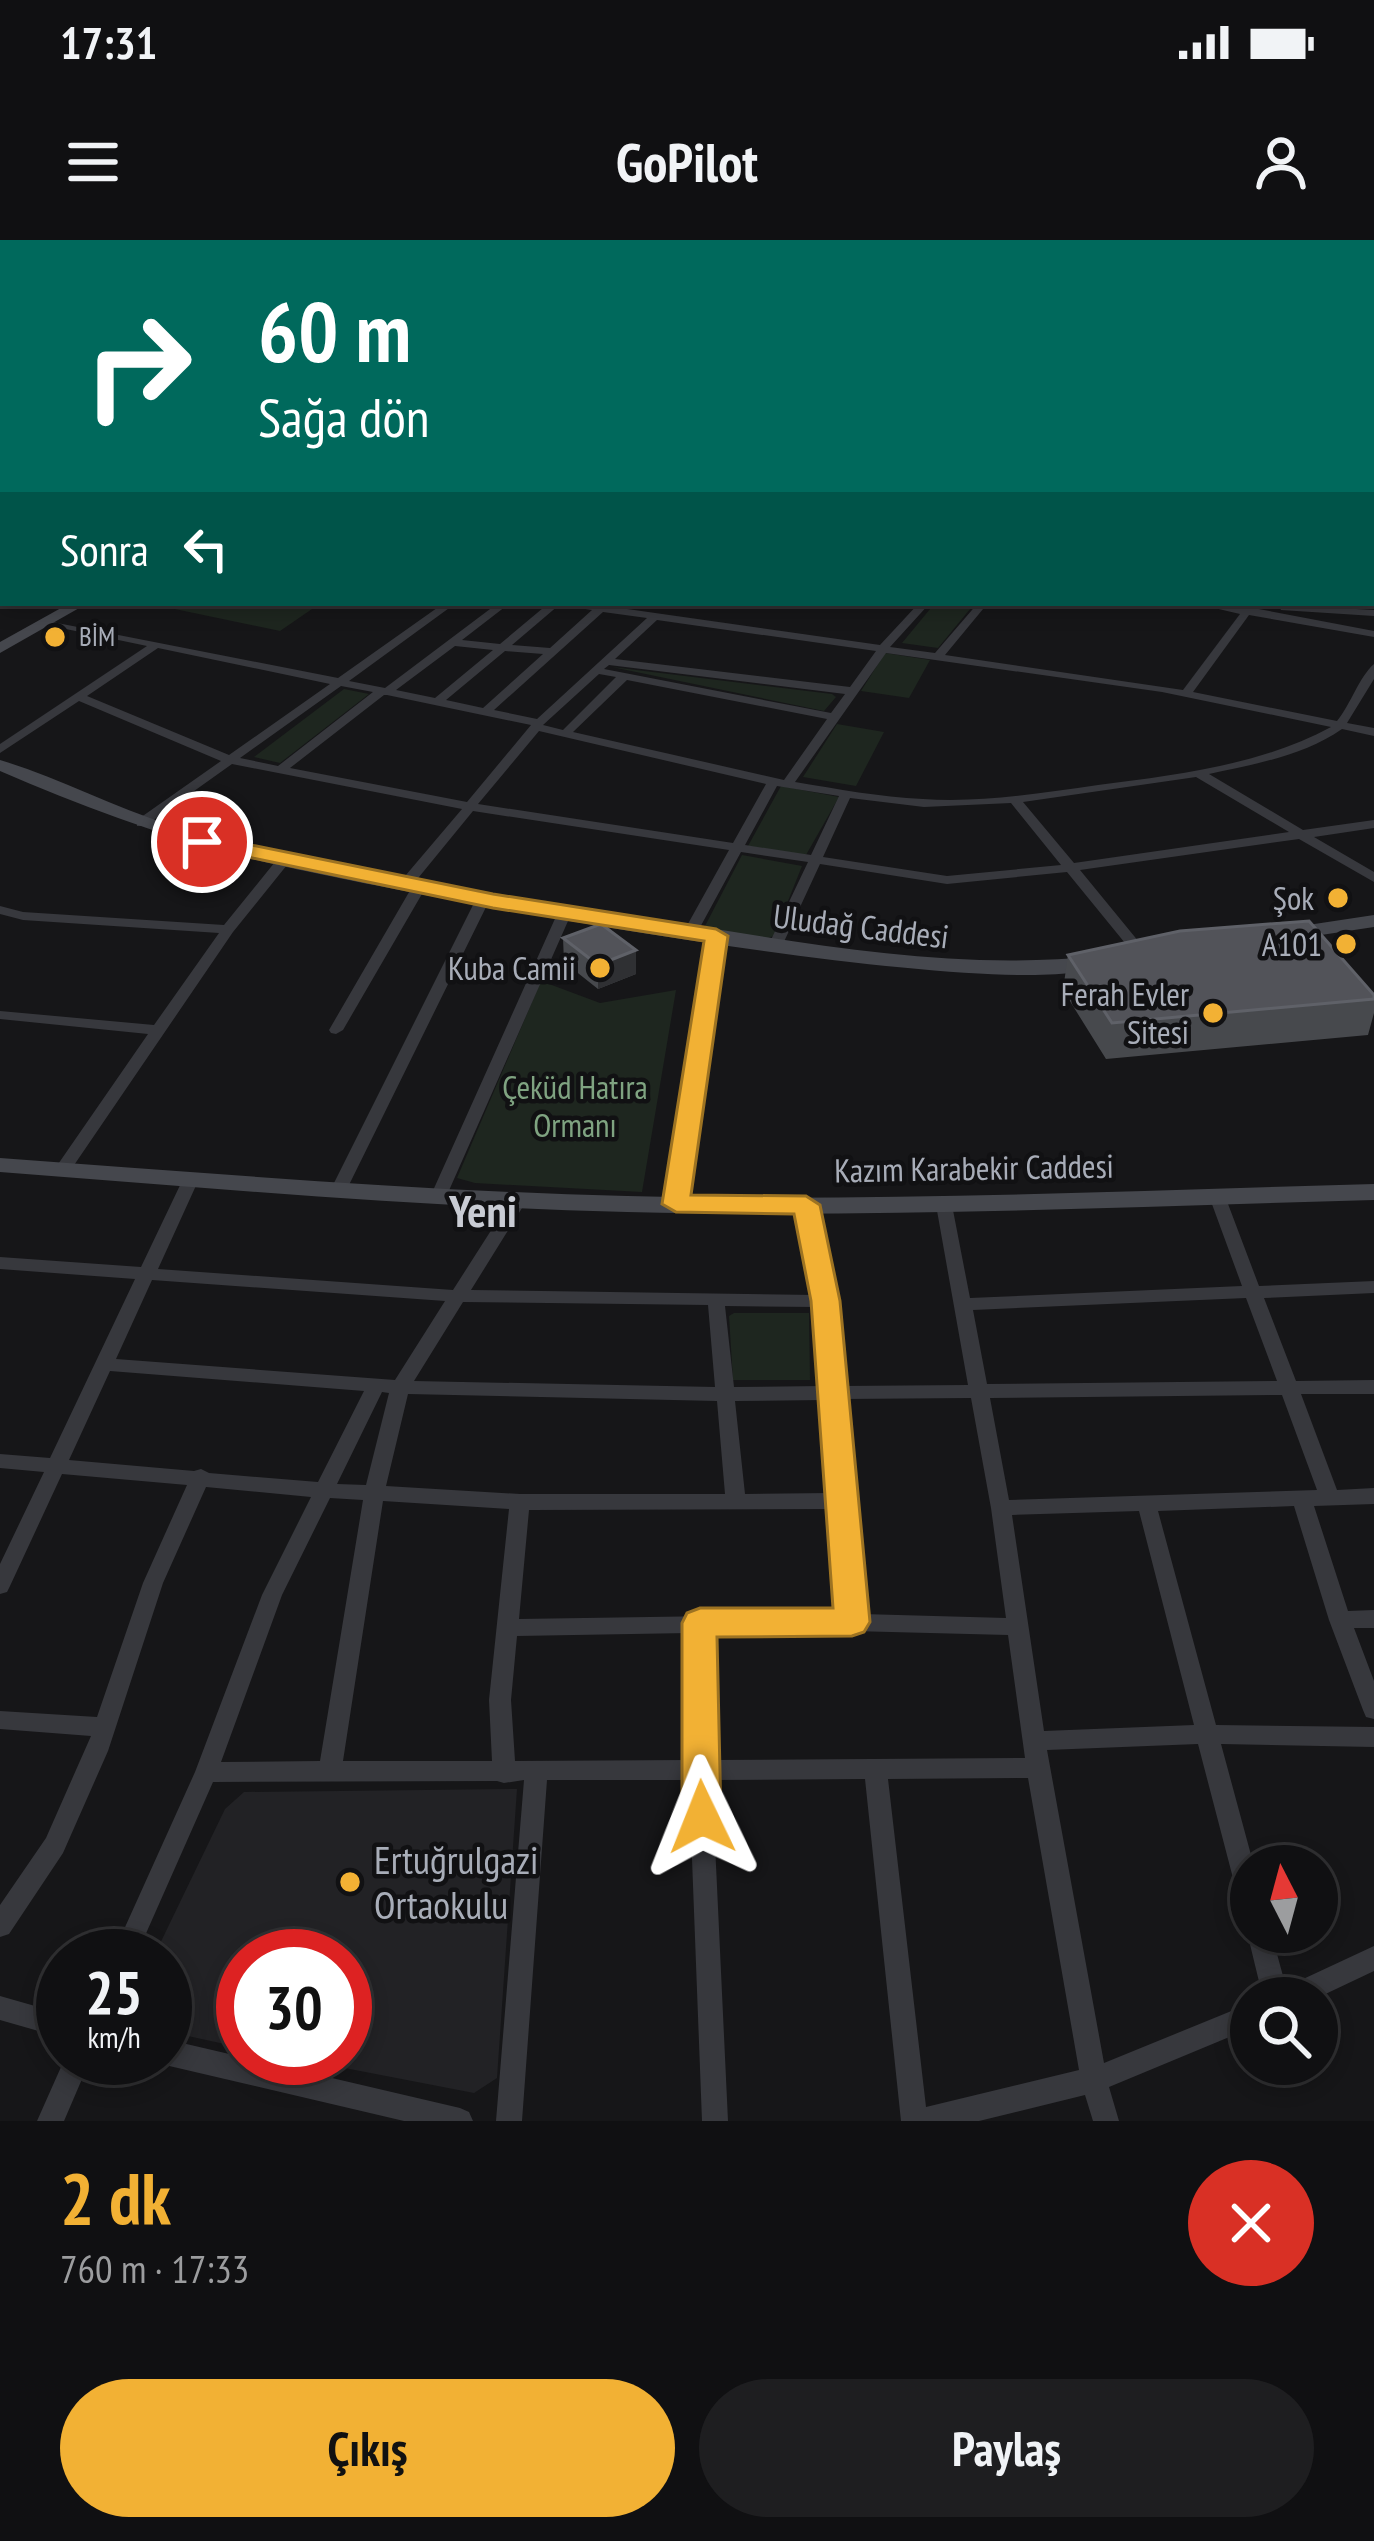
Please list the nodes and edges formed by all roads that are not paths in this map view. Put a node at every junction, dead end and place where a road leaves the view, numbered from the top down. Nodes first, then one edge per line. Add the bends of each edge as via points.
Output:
1 (75, 606) edge
2 (447, 606) edge
3 (501, 606) edge
4 (555, 606) edge
5 (605, 606) edge
6 (922, 606) edge
7 (981, 606) edge
8 (1219, 606) edge
9 (1251, 606) edge
10 (1248, 610) junction
11 (1374, 613) edge
12 (656, 615) junction
13 (46, 622) junction
14 (1374, 634) edge
15 (455, 643) junction
16 (155, 645) junction
17 (503, 647) junction
18 (884, 647) junction
19 (0, 648) edge
20 (554, 652) junction
21 (939, 656) junction
22 (600, 666) junction
23 (1374, 667) edge
24 (624, 676) junction
25 (337, 682) junction
26 (384, 692) junction
27 (851, 692) junction
28 (1186, 694) junction
29 (77, 697) junction
30 (437, 702) junction
31 (486, 711) junction
32 (833, 717) junction
33 (1339, 723) junction
34 (538, 725) junction
35 (1374, 732) edge
36 (565, 734) junction
37 (0, 749) edge
38 (230, 760) junction
39 (0, 765) edge
40 (280, 770) junction
41 (1200, 774) junction
42 (781, 782) junction
43 (847, 792) junction
44 (1015, 800) junction
45 (472, 807) junction
46 (140, 823) junction
47 (1374, 824) edge
48 (1306, 837) junction
49 (734, 848) junction
50 (284, 860) junction
51 (812, 860) junction
52 (1069, 868) junction
53 (1374, 878) edge
54 (412, 886) junction
55 (484, 899) junction
56 (0, 910) edge
57 (565, 912) junction
58 (1374, 920) edge
59 (228, 929) junction
60 (691, 931) junction
61 (716, 936) junction
62 (1272, 937) edge
63 (775, 946) junction
64 (1154, 954) joint
65 (0, 1015) edge
66 (157, 1030) junction
67 (336, 1030) dead end
68 (0, 1166) edge
69 (62, 1170) junction
70 (190, 1179) junction
71 (339, 1189) junction
72 (1374, 1192) edge
73 (439, 1195) junction
74 (1217, 1196) junction
75 (519, 1200) junction
76 (676, 1204) junction
77 (806, 1205) junction
78 (944, 1205) junction
79 (0, 1263) edge
80 (147, 1273) junction
81 (1374, 1287) edge
82 (1255, 1290) junction
83 (455, 1296) junction
84 (716, 1300) junction
85 (825, 1301) junction
86 (961, 1304) junction
87 (102, 1364) junction
88 (376, 1385) junction
89 (400, 1387) junction
90 (1374, 1387) edge
91 (1289, 1390) junction
92 (723, 1394) junction
93 (830, 1394) junction
94 (977, 1394) junction
95 (0, 1461) edge
96 (57, 1463) junction
97 (201, 1476) junction
98 (320, 1490) junction
99 (374, 1493) junction
100 (1374, 1496) edge
101 (1330, 1498) junction
102 (1302, 1500) junction
103 (736, 1501) junction
104 (520, 1502) junction
105 (841, 1502) junction
106 (1148, 1504) junction
107 (1001, 1508) junction
108 (0, 1586) edge
109 (1374, 1619) edge
110 (1340, 1620) junction
111 (852, 1622) junction
112 (700, 1623) junction
113 (1018, 1627) junction
114 (506, 1628) junction
115 (1374, 1710) edge
116 (0, 1720) edge
117 (105, 1726) junction
118 (1207, 1734) junction
119 (1374, 1737) edge
120 (1034, 1741) junction
121 (1038, 1768) junction
122 (876, 1769) junction
123 (206, 1772) junction
124 (330, 1773) junction
125 (504, 1773) junction
126 (536, 1773) junction
127 (700, 1773) junction
128 (1236, 1845) edge
129 (0, 1926) edge
130 (136, 1929) edge
131 (1374, 1958) edge
132 (1334, 1977) edge
133 (0, 2008) edge
134 (36, 2018) edge
135 (1230, 2024) edge
136 (192, 2058) edge
137 (1094, 2080) junction
138 (67, 2085) edge
139 (50, 2121) edge
140 (460, 2121) edge
141 (509, 2121) edge
142 (716, 2121) edge
143 (914, 2121) edge
144 (924, 2121) edge
145 (1106, 2121) edge

1 - 13 street
2 - 25 street
3 - 15 street
4 - 17 street
5 - 12 street
5 - 20 street
6 - 18 street
7 - 21 street
8 - 10 street
9 - 11 street
10 - 14 street
10 - 28 street
12 - 18 street
12 - 22 street
13 - 16 street
13 - 19 street
15 - 17 street
15 - 26 street
16 - 25 street
16 - 29 street
17 - 20 street
17 - 30 street
18 - 21 street
18 - 27 street
20 - 31 street
21 - 28 street
22 - 24 street
22 - 27 street
22 - 34 street
23 - 33 street
24 - 32 street
24 - 36 street
25 - 26 street
25 - 38 street
26 - 30 street
26 - 40 street
27 - 32 street
28 - 33 street
29 - 37 street
29 - 38 street
30 - 31 street
31 - 34 street
32 - 42 street
33 - 35 street
33 - 41 street
34 - 36 street
34 - 45 street
36 - 42 street
38 - 40 street
38 - 46 street
39 - 46 street, Uludağ Caddesi
40 - 45 street
41 - 44 street
41 - 48 street
42 - 43 street
42 - 49 street
43 - 44 street via 945,804
43 - 51 street
44 - 52 street
45 - 49 street
45 - 54 street
46 - 50 street, Uludağ Caddesi
47 - 48 street
48 - 52 street
48 - 53 street
49 - 51 street
49 - 60 street
50 - 54 street, Uludağ Caddesi
50 - 59 street
51 - 52 street via 947,880
51 - 63 street
52 - 64 street
54 - 55 street, Uludağ Caddesi
54 - 67 street
55 - 57 street, Uludağ Caddesi
55 - 71 street
56 - 59 street
57 - 60 street, Uludağ Caddesi
57 - 73 street
58 - 62 street
59 - 66 street
60 - 61 street, Uludağ Caddesi
61 - 63 street, Uludağ Caddesi
61 - 76 street
63 - 64 street, Uludağ Caddesi via 875,964 991,971
65 - 66 street
66 - 69 street
68 - 69 street, Kazım Karabekir Caddesi
69 - 70 street, Kazım Karabekir Caddesi
70 - 71 street, Kazım Karabekir Caddesi
70 - 80 street
71 - 73 street, Kazım Karabekir Caddesi
72 - 74 street, Kazım Karabekir Caddesi
73 - 75 street, Kazım Karabekir Caddesi
74 - 78 street, Kazım Karabekir Caddesi
74 - 82 street
75 - 76 street, Kazım Karabekir Caddesi
75 - 83 street
76 - 77 street, Kazım Karabekir Caddesi
77 - 78 street, Kazım Karabekir Caddesi
77 - 85 street
78 - 86 street
79 - 80 street
80 - 83 street
80 - 87 street
81 - 82 street
82 - 86 street
82 - 91 street
83 - 84 street
83 - 89 street
84 - 85 street
84 - 92 street
85 - 93 street
86 - 94 street
87 - 88 street
87 - 96 street
88 - 89 street
88 - 98 street
89 - 92 street
89 - 99 street
90 - 91 street
91 - 94 street
91 - 101 street
92 - 93 street
92 - 103 street
93 - 94 street
93 - 105 street
94 - 107 street
95 - 96 street
96 - 97 street
96 - 108 street
97 - 98 street
97 - 117 street via 153,1583
98 - 99 street
98 - 123 street
99 - 104 street
99 - 124 street
100 - 101 street
101 - 102 street
102 - 106 street
102 - 110 street
103 - 104 street
103 - 105 street
104 - 114 street
105 - 111 street
106 - 107 street
106 - 118 street
107 - 113 street
109 - 110 street
110 - 115 street
111 - 112 street
111 - 113 street
112 - 114 street
112 - 127 street
113 - 120 street
114 - 125 street
116 - 117 street
117 - 129 street via 56,1845
118 - 119 street
118 - 120 street
118 - 128 street
120 - 121 street
121 - 122 street
121 - 137 street
122 - 127 street
122 - 143 street
123 - 124 street
123 - 130 street
124 - 125 street
125 - 126 street
126 - 127 street
126 - 141 street
127 - 142 street
131 - 132 street
133 - 134 street
135 - 137 street
136 - 140 street
137 - 144 street
137 - 145 street
138 - 139 street

